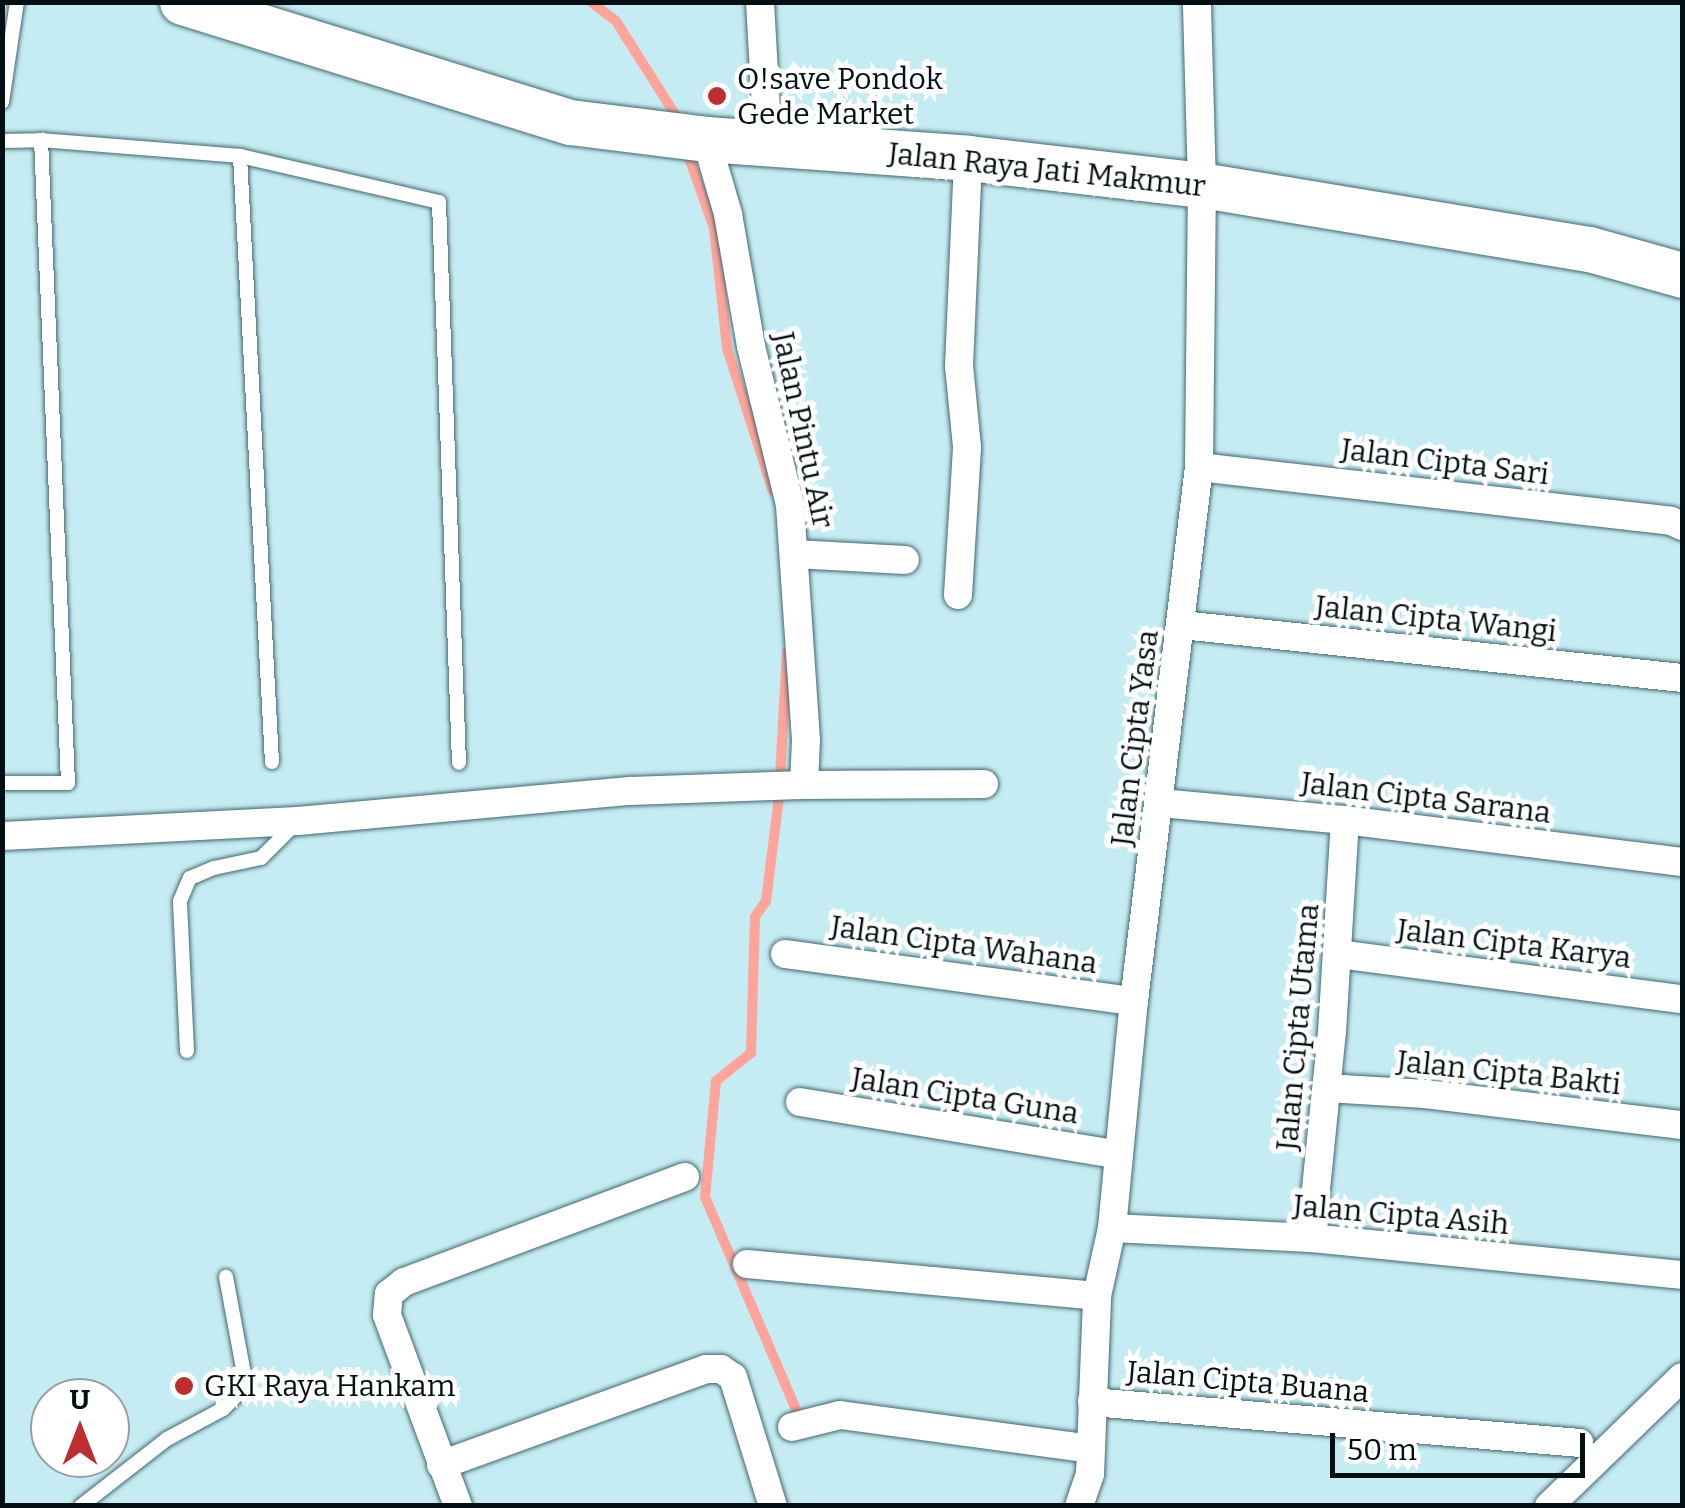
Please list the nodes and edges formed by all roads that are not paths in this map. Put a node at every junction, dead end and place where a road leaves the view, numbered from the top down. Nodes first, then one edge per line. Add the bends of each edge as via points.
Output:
1 (17, 2) edge
2 (182, 2) edge
3 (760, 2) edge
4 (1197, 2) edge
5 (2, 102) edge
6 (706, 139) junction
7 (42, 140) junction
8 (2, 141) edge
9 (768, 145) junction
10 (240, 156) junction
11 (968, 158) junction
12 (1202, 184) junction
13 (1682, 274) edge
14 (1200, 467) junction
15 (1682, 526) edge
16 (795, 554) junction
17 (905, 560) dead end
18 (958, 595) dead end
19 (1182, 625) junction
20 (1682, 678) edge
21 (272, 762) dead end
22 (459, 763) dead end
23 (2, 783) edge
24 (984, 784) dead end
25 (788, 786) junction
26 (1162, 802) junction
27 (1345, 820) junction
28 (298, 821) junction
29 (2, 836) edge
30 (1682, 862) edge
31 (785, 954) dead end
32 (1338, 954) junction
33 (1682, 998) edge
34 (1134, 1001) junction
35 (187, 1050) dead end
36 (1328, 1088) junction
37 (800, 1102) dead end
38 (1682, 1125) edge
39 (1120, 1155) junction
40 (685, 1178) dead end
41 (1112, 1228) junction
42 (1311, 1238) junction
43 (747, 1264) dead end
44 (1682, 1276) edge
45 (226, 1277) dead end
46 (1097, 1296) junction
47 (1682, 1377) edge
48 (1092, 1402) junction
49 (792, 1427) dead end
50 (1578, 1443) dead end
51 (1090, 1449) junction
52 (441, 1465) junction
53 (81, 1506) edge
54 (458, 1506) edge
55 (773, 1506) edge
56 (1079, 1506) edge
57 (1550, 1506) edge

1 - 5 lane
2 - 6 main road, Jalan Raya Jati Makmur via 570,122
3 - 9 street
4 - 12 street, Jalan Cipta Yasa
6 - 9 main road, Jalan Raya Jati Makmur
6 - 16 street, Jalan Pintu Air via 728,214
7 - 8 lane
7 - 10 lane
7 - 23 lane via 68,783
9 - 11 main road, Jalan Raya Jati Makmur
10 - 21 lane
10 - 22 lane via 439,202
11 - 12 main road, Jalan Raya Jati Makmur
11 - 18 street via 959,366 967,447
12 - 13 main road, Jalan Raya Jati Makmur via 1589,249
12 - 14 street, Jalan Cipta Yasa
14 - 15 street, Jalan Cipta Sari
14 - 19 street, Jalan Cipta Yasa
16 - 17 street
16 - 25 street, Jalan Pintu Air via 806,740
19 - 20 street, Jalan Cipta Wangi
19 - 26 street, Jalan Cipta Yasa
24 - 25 street
25 - 28 street via 630,790
26 - 27 street, Jalan Cipta Sarana
26 - 34 street, Jalan Cipta Yasa
27 - 30 street, Jalan Cipta Sarana
27 - 32 street, Jalan Cipta Utama
28 - 29 street
28 - 35 lane via 261,858 190,878 180,901
31 - 34 street, Jalan Cipta Wahana
32 - 33 street, Jalan Cipta Karya
32 - 36 street, Jalan Cipta Utama
34 - 39 street, Jalan Cipta Yasa
36 - 38 street, Jalan Cipta Bakti
36 - 42 street, Jalan Cipta Utama
37 - 39 street, Jalan Cipta Guna
39 - 41 street, Jalan Cipta Yasa
40 - 52 street via 394,1287 387,1315
41 - 42 street, Jalan Cipta Asih
41 - 46 street, Jalan Cipta Yasa
42 - 44 street, Jalan Cipta Asih
43 - 46 street
45 - 53 lane via 244,1374 240,1392 224,1409 167,1438
46 - 48 street, Jalan Cipta Yasa
47 - 57 street
48 - 50 street, Jalan Cipta Buana
48 - 51 street, Jalan Cipta Yasa
49 - 51 street via 840,1415
51 - 56 street, Jalan Cipta Yasa
52 - 54 street
52 - 55 street via 721,1369 734,1378

